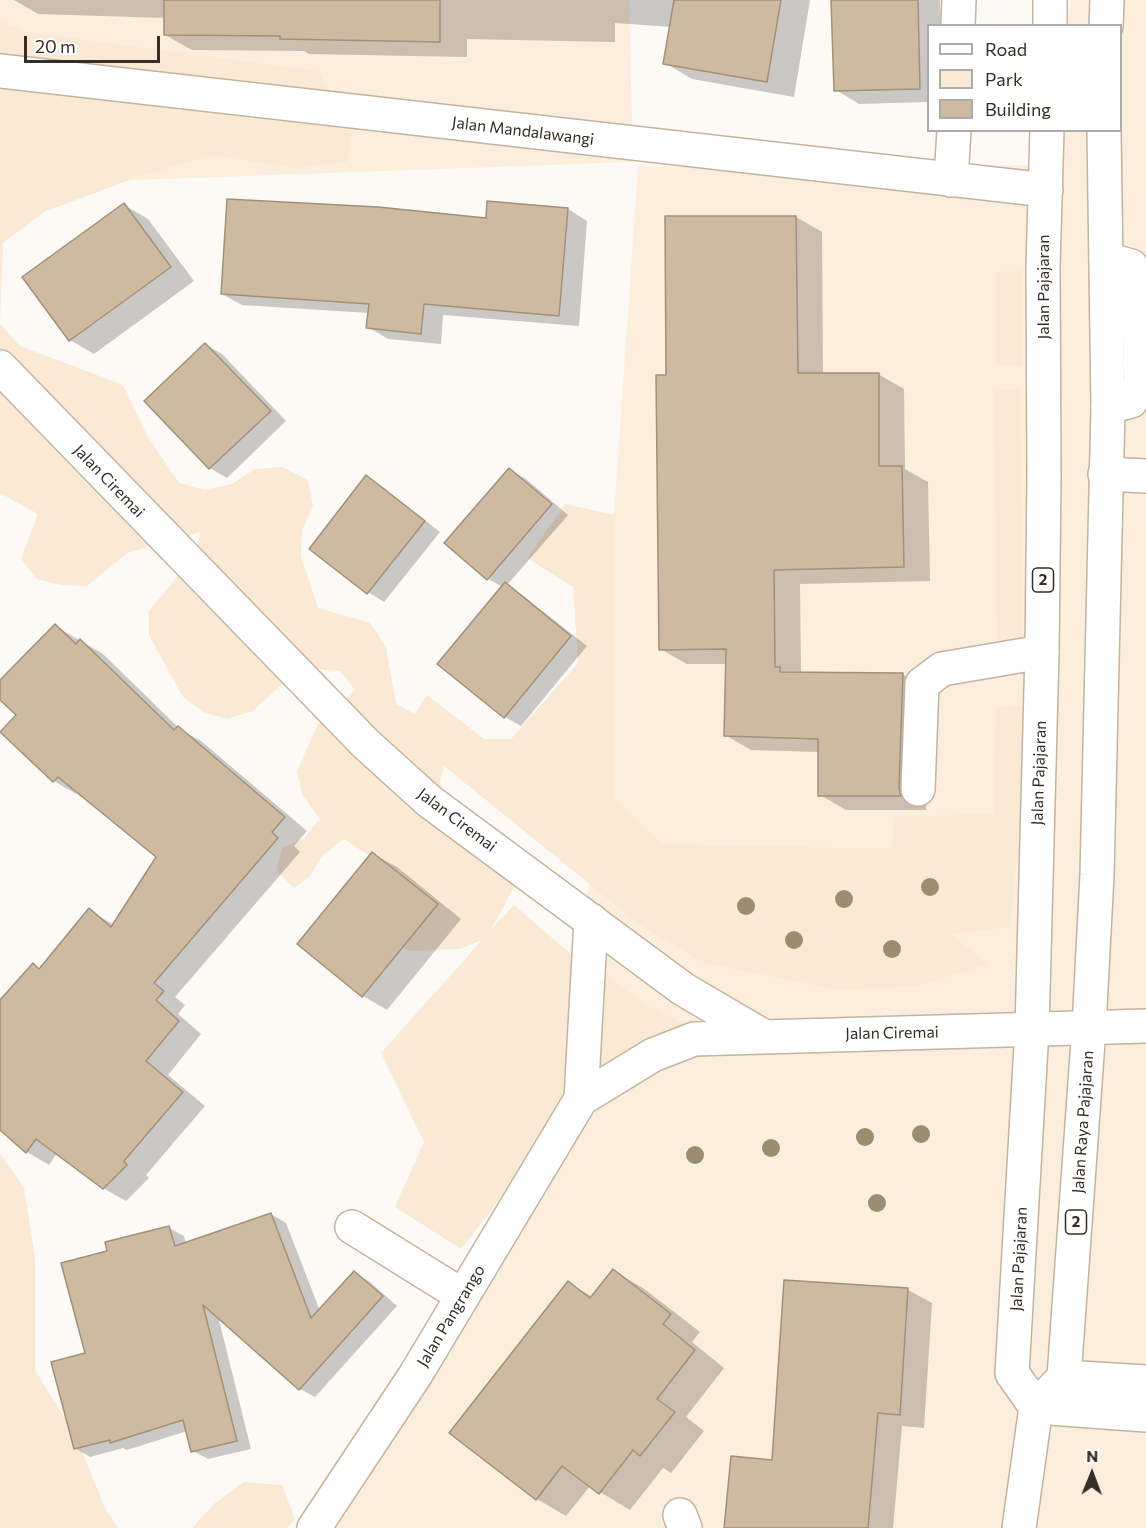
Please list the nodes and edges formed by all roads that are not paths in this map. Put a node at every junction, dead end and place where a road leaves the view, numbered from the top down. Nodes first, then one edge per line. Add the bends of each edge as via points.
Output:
1 (959, 0) edge
2 (1050, 0) edge
3 (1107, 0) edge
4 (958, 24) edge
5 (1050, 24) edge
6 (1106, 24) edge
7 (0, 71) edge
8 (954, 132) edge
9 (1047, 132) edge
10 (1104, 132) edge
11 (951, 180) junction
12 (1046, 190) junction
13 (0, 367) edge
14 (1105, 474) junction
15 (1146, 476) edge
16 (1042, 652) junction
17 (918, 789) dead end
18 (591, 920) junction
19 (1146, 1026) edge
20 (1089, 1027) junction
21 (1032, 1029) junction
22 (763, 1036) junction
23 (581, 1099) junction
24 (352, 1227) dead end
25 (463, 1296) junction
26 (1064, 1377) junction
27 (1146, 1382) edge
28 (1036, 1407) junction
29 (1146, 1415) edge
30 (314, 1528) edge
31 (1019, 1528) edge

1 - 4 main road
2 - 5 main road
3 - 6 main road
7 - 11 main road, Jalan Mandalawangi
8 - 11 main road
9 - 12 main road, Jalan Pajajaran / 2
10 - 14 main road, 2 via 1108,407
11 - 12 main road, Jalan Mandalawangi
12 - 16 main road, Jalan Pajajaran / 2
13 - 18 main road, Jalan Ciremai via 365,743 429,801
14 - 15 main road
14 - 20 main road, 2 via 1097,875
16 - 17 main road via 942,669 922,684
16 - 21 main road, Jalan Pajajaran / 2
18 - 22 main road, Jalan Ciremai via 683,989
18 - 23 main road, Jalan Pangrango
19 - 20 main road, Jalan Ciremai
20 - 21 main road, Jalan Ciremai
20 - 26 main road, Jalan Raya Pajajaran / 2
21 - 22 main road, Jalan Ciremai
21 - 28 main road, Jalan Pajajaran / 2 via 1012,1373
22 - 23 main road, Jalan Pangrango via 694,1039 653,1055
23 - 25 main road, Jalan Pangrango
24 - 25 main road
25 - 30 main road, Jalan Pangrango
26 - 27 main road
26 - 28 main road
28 - 29 main road
28 - 31 main road

